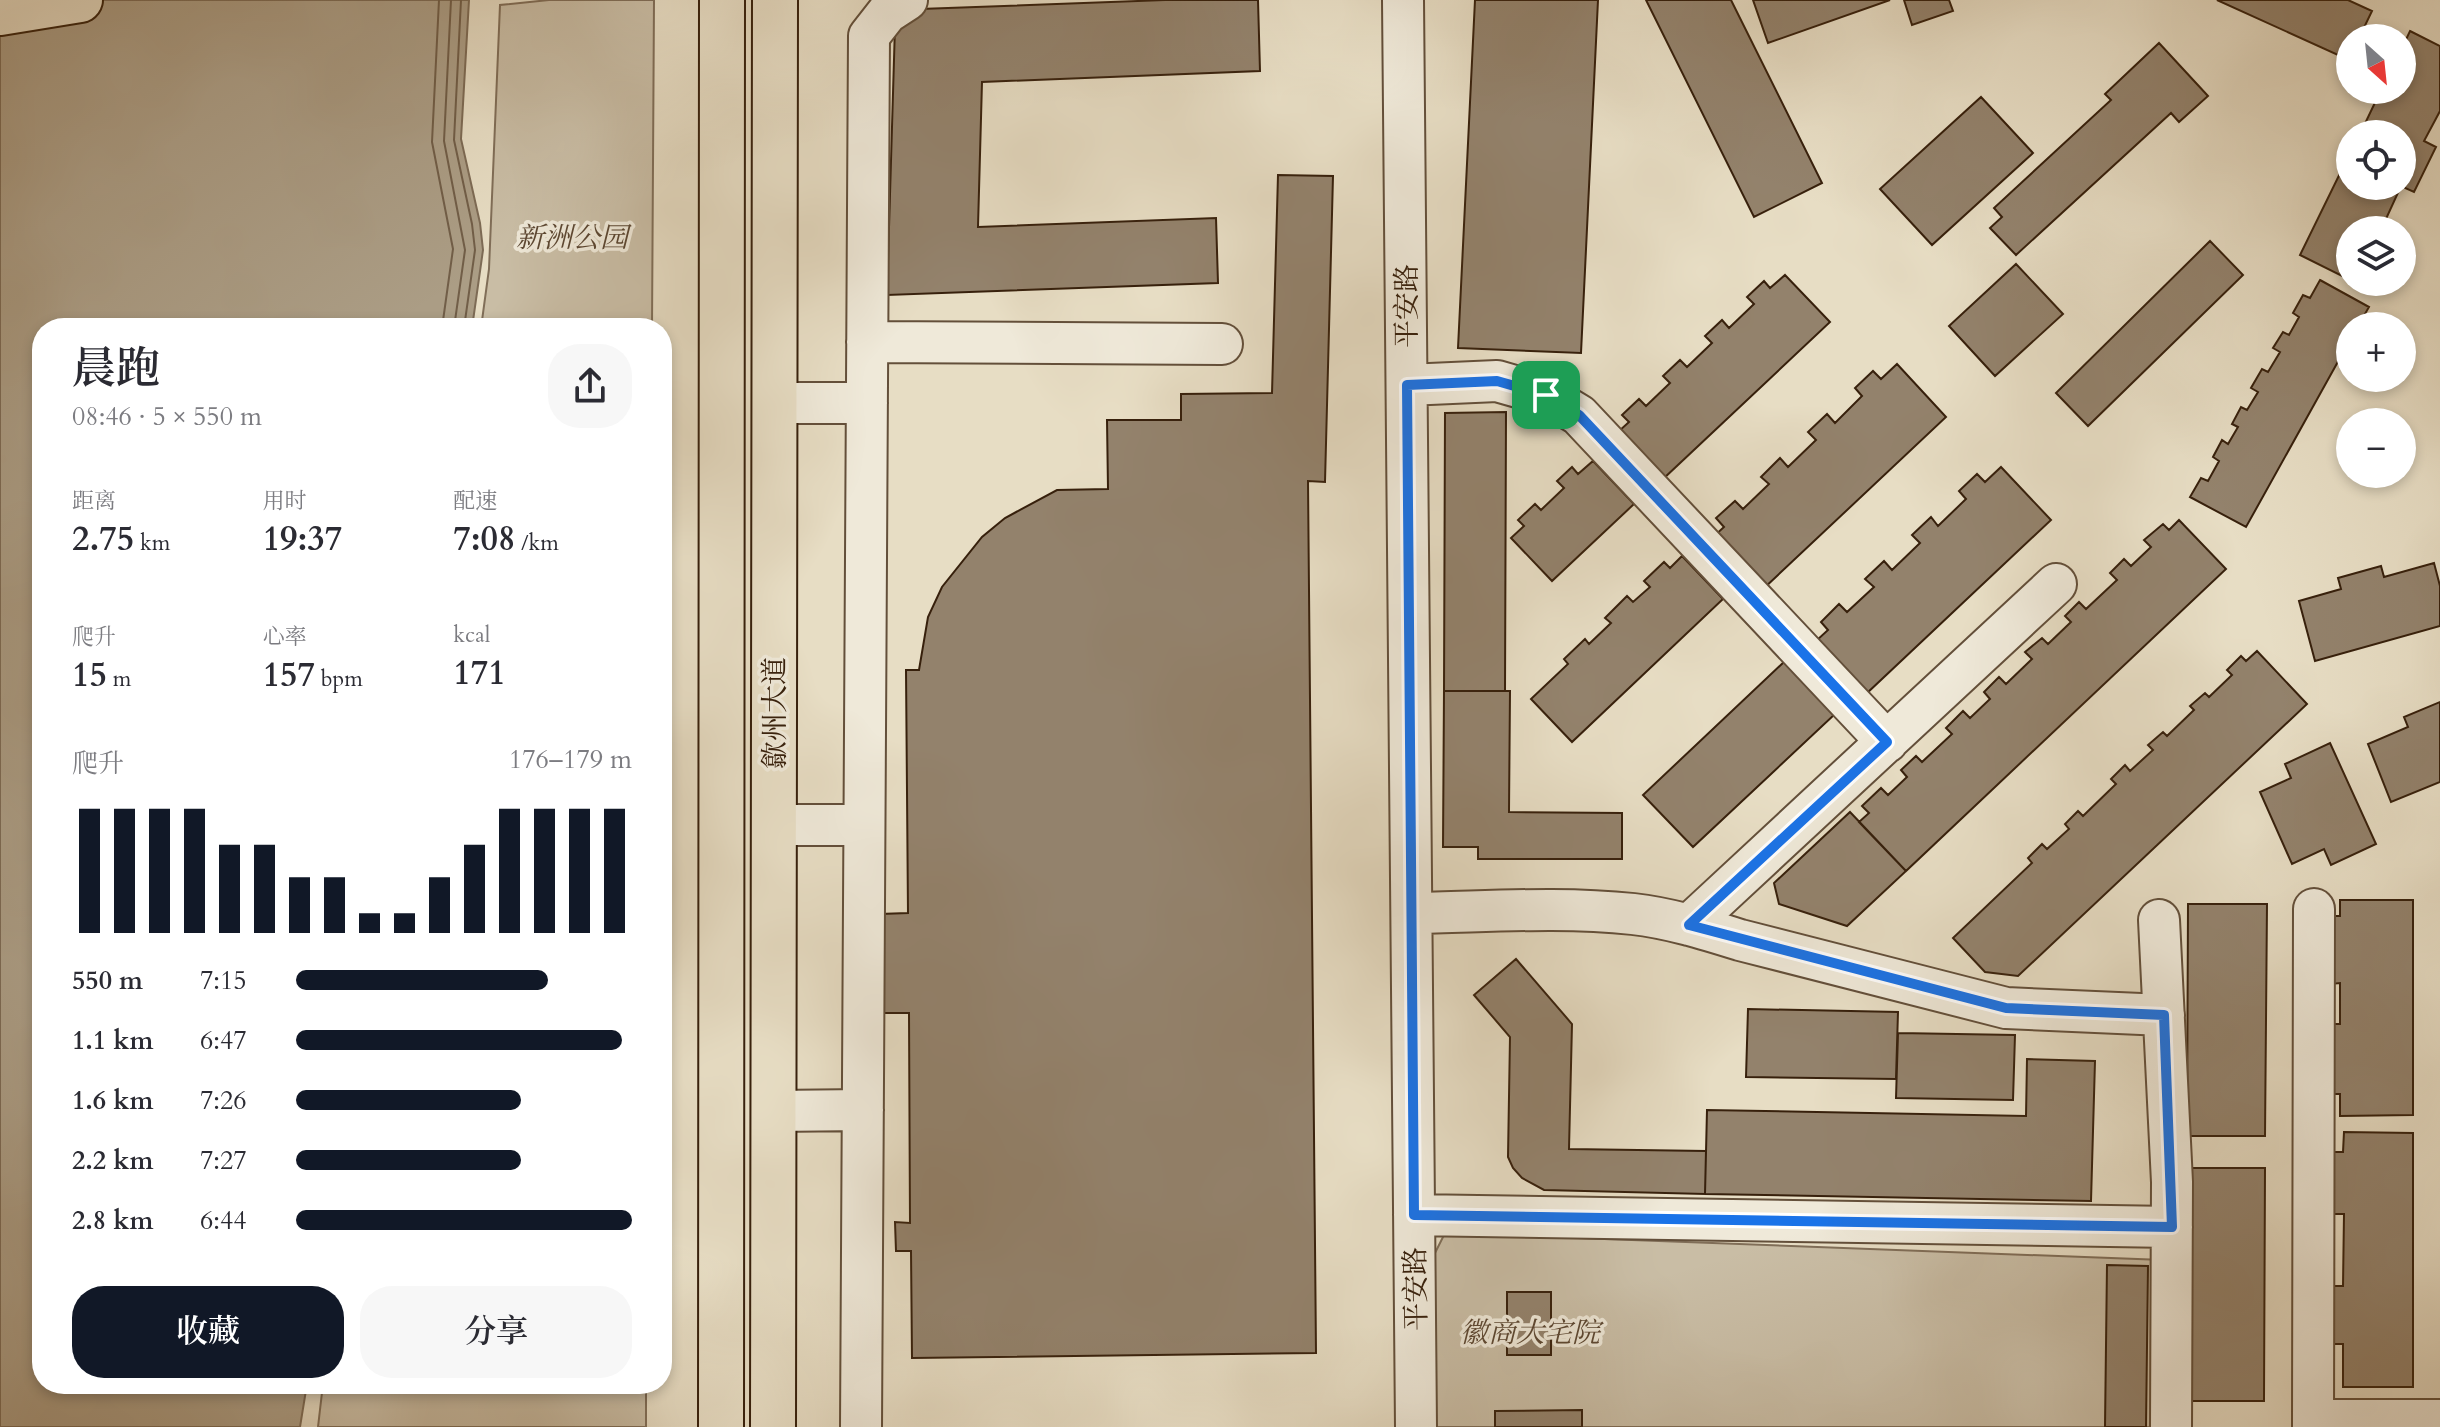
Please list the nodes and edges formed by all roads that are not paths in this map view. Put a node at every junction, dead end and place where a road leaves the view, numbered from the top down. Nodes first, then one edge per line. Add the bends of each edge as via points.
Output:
1 (80, 0) edge
2 (722, 0) edge
3 (775, 0) edge
4 (907, 0) edge
5 (1403, 0) edge
6 (0, 13) edge
7 (867, 342) junction
8 (1222, 344) dead end
9 (1407, 385) junction
10 (774, 403) junction
11 (867, 403) junction
12 (2056, 584) dead end
13 (1887, 742) junction
14 (774, 825) junction
15 (864, 825) junction
16 (2314, 909) dead end
17 (1412, 913) junction
18 (2159, 920) dead end
19 (1689, 925) junction
20 (2164, 1015) junction
21 (863, 1110) junction
22 (774, 1111) junction
23 (1414, 1215) junction
24 (2172, 1227) junction
25 (2440, 1420) edge
26 (2313, 1423) edge
27 (721, 1427) edge
28 (773, 1427) edge
29 (861, 1427) edge
30 (1416, 1427) edge
31 (2171, 1427) edge

1 - 6 main road
2 - 27 main road, 歙州大道
3 - 10 main road, 歙州大道
4 - 7 street via 887,13 869,36
5 - 9 street, 平安路
7 - 8 street
7 - 11 street
9 - 13 street via 1497,381 1546,395 1579,415
9 - 17 street, 平安路
10 - 11 street
10 - 14 main road, 歙州大道
11 - 15 street
12 - 13 street
13 - 19 street
14 - 15 street
14 - 22 main road, 歙州大道
15 - 21 street
16 - 26 street
17 - 19 street via 1602,911
17 - 23 street, 平安路
18 - 20 street
19 - 20 street via 2006,1008
20 - 24 street
21 - 22 street
21 - 29 street
22 - 28 main road, 歙州大道
23 - 24 street
23 - 30 street, 平安路
24 - 31 street
25 - 26 street

